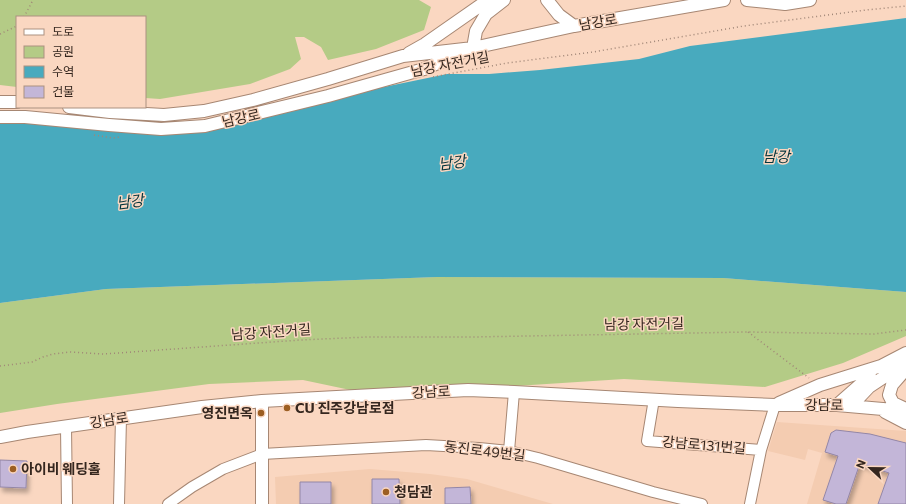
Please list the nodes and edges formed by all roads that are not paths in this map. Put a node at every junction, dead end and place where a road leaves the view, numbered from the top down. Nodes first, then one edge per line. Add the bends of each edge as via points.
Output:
1 (488, 0) edge
2 (504, 0) edge
3 (547, 0) edge
4 (724, 0) edge
5 (747, 0) edge
6 (810, 0) edge
7 (574, 26) junction
8 (474, 48) junction
9 (403, 56) junction
10 (0, 102) edge
11 (16, 102) edge
12 (77, 108) edge
13 (0, 117) edge
14 (906, 353) edge
15 (906, 364) edge
16 (881, 366) junction
17 (906, 369) edge
18 (514, 392) junction
19 (654, 399) junction
20 (262, 401) junction
21 (775, 405) junction
22 (837, 405) junction
23 (851, 406) junction
24 (879, 409) junction
25 (906, 410) edge
26 (121, 418) junction
27 (906, 422) edge
28 (66, 427) junction
29 (0, 437) edge
30 (761, 450) junction
31 (509, 451) junction
32 (262, 454) junction
33 (67, 504) edge
34 (119, 504) edge
35 (168, 504) edge
36 (262, 504) edge
37 (702, 504) edge
38 (750, 504) edge

1 - 9 street via 425,44
2 - 8 street via 486,14 476,31
3 - 7 street via 559,15
4 - 7 street, 남강로
5 - 6 street via 785,4
7 - 8 street, 남강로
8 - 9 street, 남강로
8 - 13 street, 남강로 via 424,69 205,126 161,129
9 - 12 street, 남강로 via 254,100 204,111 164,115
10 - 11 street
14 - 16 street, 강남로
15 - 23 street, 강남로 via 869,387
16 - 21 street, 강남로 via 820,386
16 - 22 street
17 - 25 street via 892,385 889,395 893,403
18 - 19 street, 강남로
18 - 20 street, 강남로 via 468,390
18 - 31 street
19 - 21 street, 강남로
19 - 30 street, 강남로131번길 via 647,441
20 - 26 street, 강남로
20 - 32 street
21 - 22 street, 강남로
21 - 30 street, 강남로131번길
22 - 23 street, 강남로
23 - 24 street
24 - 25 street
24 - 27 street
26 - 28 street, 강남로
26 - 34 street
28 - 29 street, 강남로
28 - 33 street
30 - 38 street, 강남로131번길
31 - 32 street, 동진로49번길 via 426,445
31 - 37 street, 동진로49번길
32 - 35 street, 동진로49번길 via 223,469
32 - 36 street

